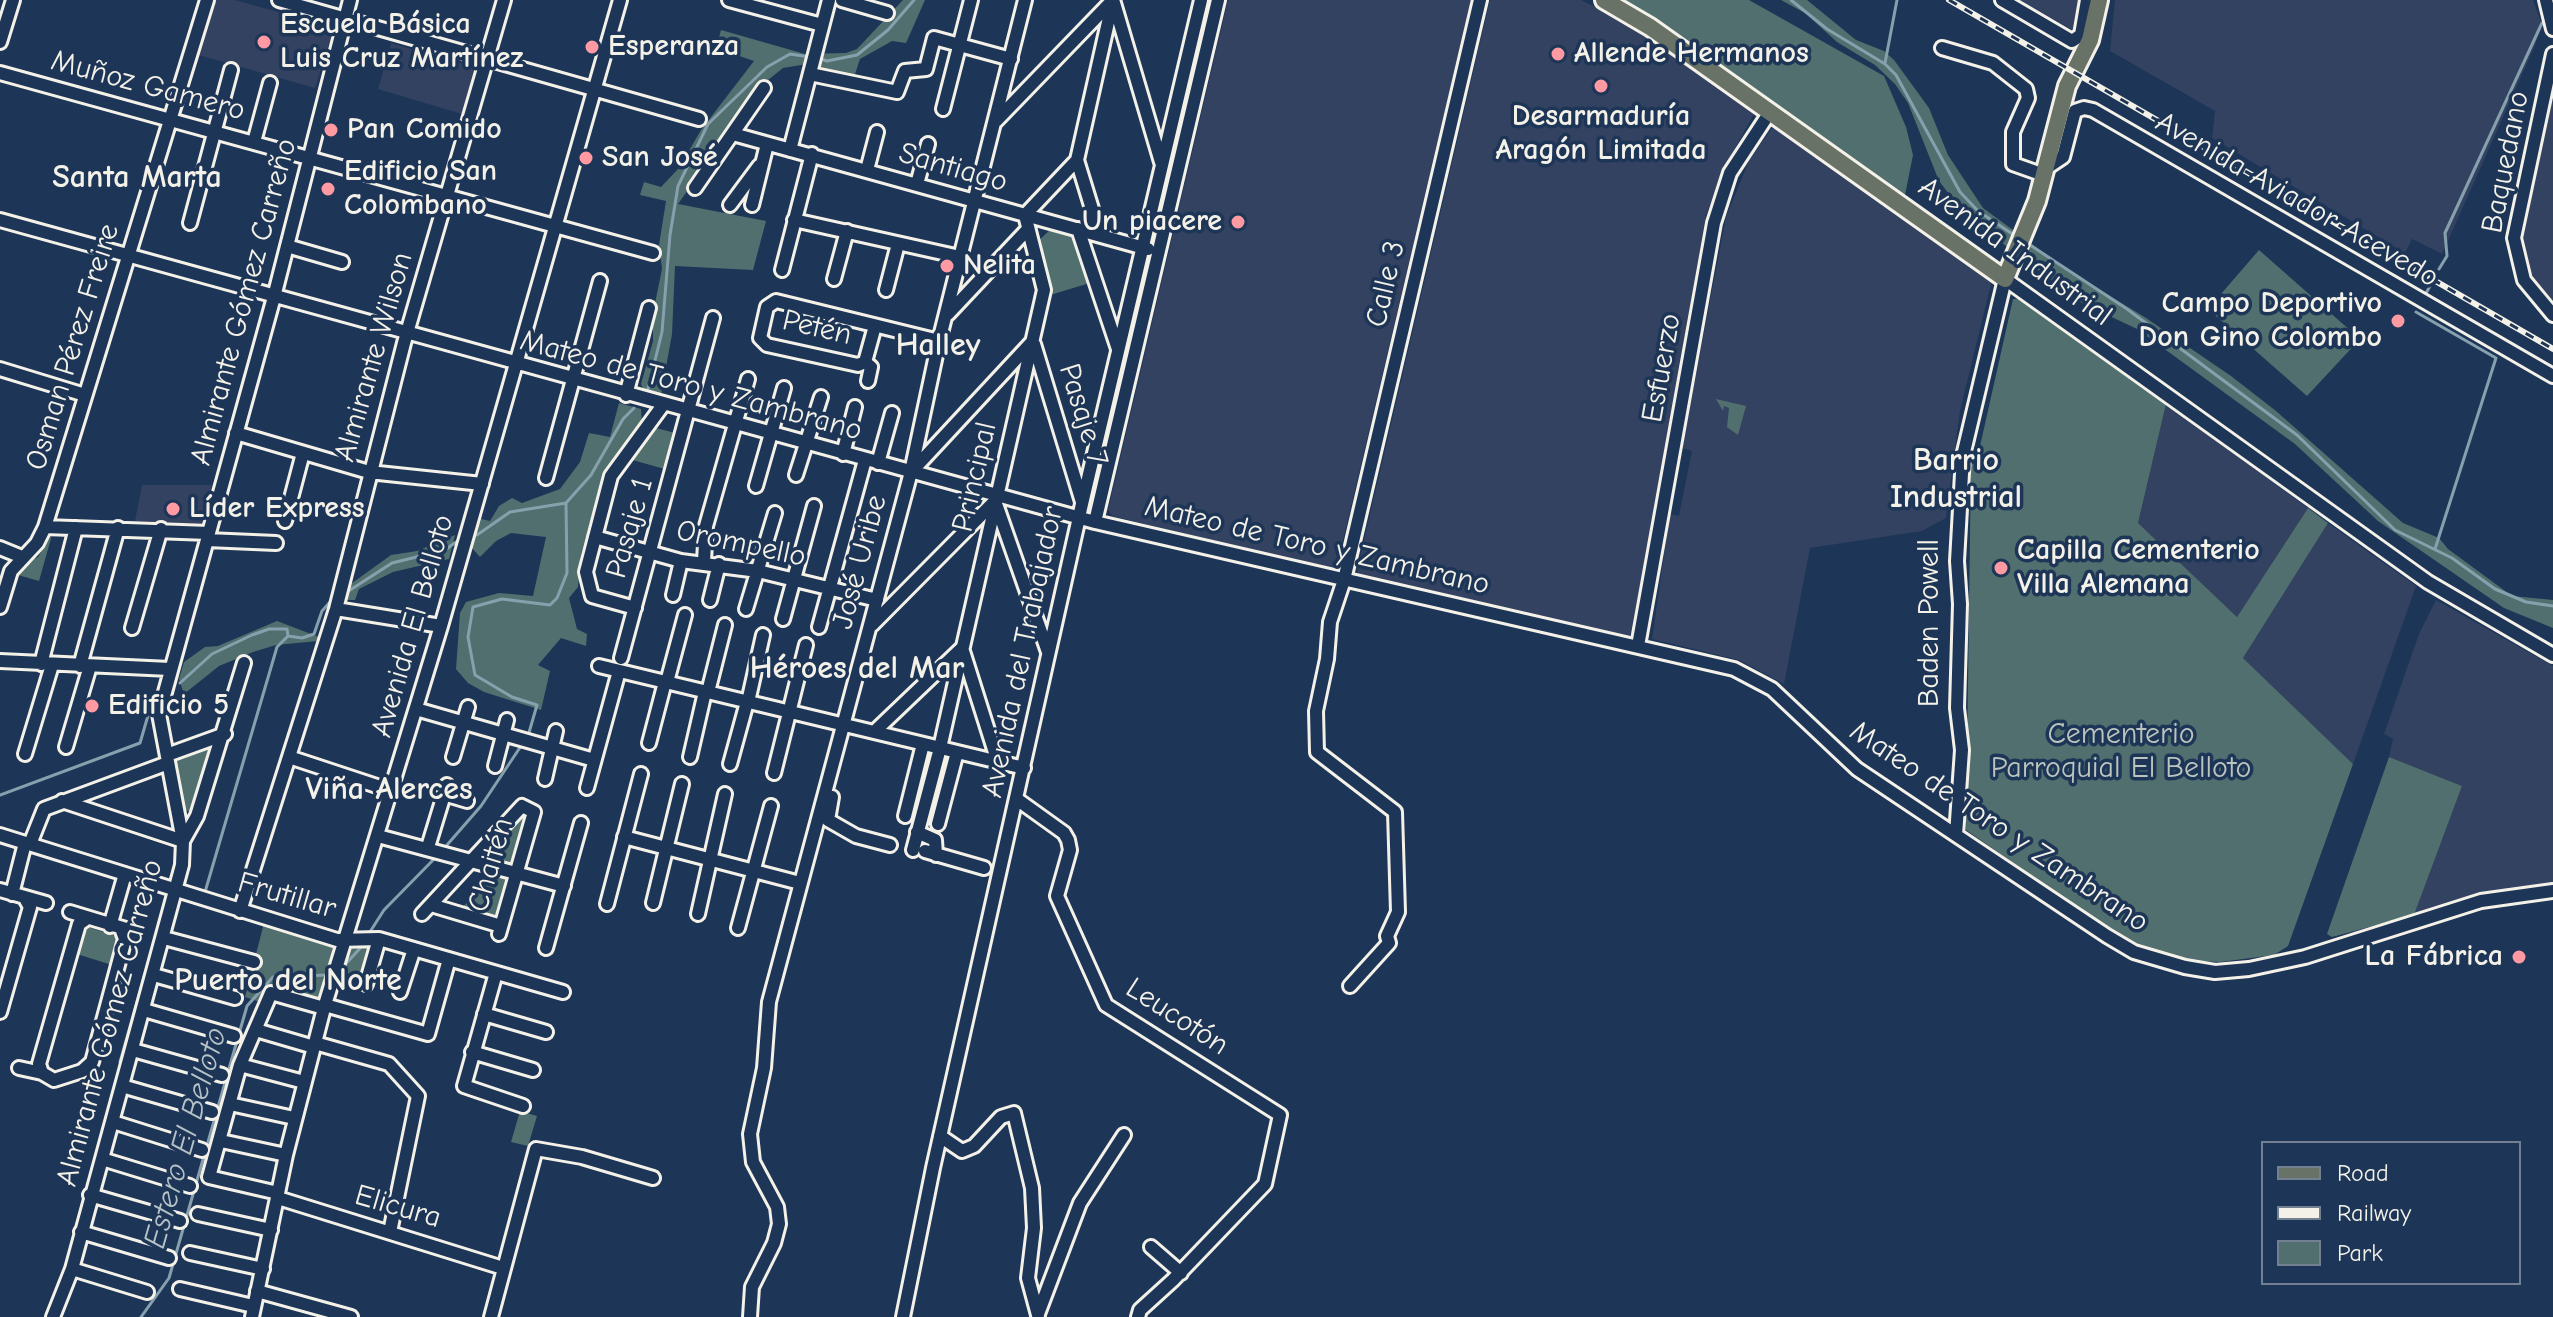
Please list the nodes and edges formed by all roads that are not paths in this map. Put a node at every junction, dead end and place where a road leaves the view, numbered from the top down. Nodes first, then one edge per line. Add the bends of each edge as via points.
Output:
1 (13, 0) edge
2 (207, 0) edge
3 (279, 0) edge
4 (350, 0) edge
5 (504, 0) edge
6 (620, 0) edge
7 (732, 0) edge
8 (829, 0) edge
9 (842, 0) edge
10 (971, 0) edge
11 (1025, 0) edge
12 (1113, 0) edge
13 (1218, 0) edge
14 (1480, 0) edge
15 (1604, 0) edge
16 (2002, 0) edge
17 (2087, 0) edge
18 (2099, 0) edge
19 (2546, 0) edge
20 (1199, 3) edge
21 (775, 6) edge
22 (887, 13) dead end
23 (345, 18) junction
24 (822, 25) junction
25 (2553, 29) edge
26 (0, 42) edge
27 (960, 46) junction
28 (1942, 48) dead end
29 (2553, 54) edge
30 (1011, 59) junction
31 (487, 60) junction
32 (811, 65) junction
33 (231, 70) dead end
34 (0, 73) edge
35 (270, 83) dead end
36 (764, 88) dead end
37 (595, 91) junction
38 (943, 109) dead end
39 (1770, 112) junction
40 (170, 119) junction
41 (699, 119) dead end
42 (995, 121) junction
43 (215, 131) junction
44 (877, 132) dead end
45 (733, 134) junction
46 (254, 142) junction
47 (767, 144) junction
48 (928, 144) dead end
49 (790, 150) junction
50 (812, 154) junction
51 (309, 158) junction
52 (1077, 160) junction
53 (763, 161) junction
54 (1161, 162) junction
55 (867, 170) junction
56 (2044, 172) junction
57 (917, 184) junction
58 (695, 188) dead end
59 (446, 198) junction
60 (973, 201) junction
61 (1025, 215) junction
62 (0, 220) edge
63 (794, 220) junction
64 (190, 223) dead end
65 (556, 227) junction
66 (1078, 229) junction
67 (1027, 230) junction
68 (847, 231) junction
69 (1100, 235) junction
70 (898, 244) junction
71 (287, 246) junction
72 (1141, 247) junction
73 (1158, 252) junction
74 (653, 253) dead end
75 (128, 256) junction
76 (960, 257) junction
77 (342, 262) dead end
78 (782, 270) dead end
79 (834, 279) dead end
80 (2005, 279) junction
81 (600, 281) dead end
82 (886, 290) dead end
83 (274, 297) junction
84 (649, 308) dead end
85 (2553, 315) edge
86 (945, 316) junction
87 (713, 318) dead end
88 (875, 326) junction
89 (407, 335) junction
90 (1033, 340) junction
91 (939, 341) junction
92 (1118, 349) junction
93 (865, 362) junction
94 (516, 365) junction
95 (0, 369) edge
96 (2553, 376) edge
97 (748, 379) dead end
98 (572, 381) junction
99 (868, 381) dead end
100 (784, 388) dead end
101 (85, 395) junction
102 (626, 395) junction
103 (821, 397) dead end
104 (663, 405) junction
105 (855, 407) dead end
106 (689, 412) junction
107 (892, 413) dead end
108 (734, 424) junction
109 (236, 433) junction
110 (771, 434) junction
111 (1098, 436) junction
112 (1115, 441) junction
113 (807, 444) junction
114 (303, 453) junction
115 (843, 454) junction
116 (871, 461) junction
117 (369, 472) junction
118 (911, 472) junction
119 (796, 475) dead end
120 (546, 478) dead end
121 (482, 484) junction
122 (756, 486) dead end
123 (996, 498) junction
124 (814, 506) dead end
125 (1081, 510) junction
126 (775, 513) dead end
127 (285, 521) dead end
128 (1095, 522) junction
129 (45, 527) junction
130 (76, 528) junction
131 (118, 528) junction
132 (161, 529) junction
133 (208, 537) junction
134 (595, 537) junction
135 (276, 543) dead end
136 (0, 548) edge
137 (650, 551) junction
138 (22, 557) junction
139 (681, 561) junction
140 (704, 561) junction
141 (719, 564) junction
142 (758, 571) junction
143 (1344, 580) junction
144 (794, 581) junction
145 (830, 589) junction
146 (673, 595) dead end
147 (710, 600) dead end
148 (877, 600) junction
149 (0, 605) edge
150 (635, 608) junction
151 (336, 609) junction
152 (746, 609) dead end
153 (685, 615) dead end
154 (783, 619) dead end
155 (725, 625) dead end
156 (441, 626) junction
157 (819, 627) dead end
158 (869, 627) junction
159 (132, 628) dead end
160 (763, 635) dead end
161 (806, 645) dead end
162 (1638, 646) junction
163 (962, 648) junction
164 (1049, 654) junction
165 (2553, 655) edge
166 (0, 661) edge
167 (244, 663) dead end
168 (46, 664) junction
169 (620, 665) junction
170 (85, 666) junction
171 (599, 666) dead end
172 (170, 669) junction
173 (666, 682) junction
174 (707, 692) junction
175 (748, 702) junction
176 (468, 707) dead end
177 (416, 709) junction
178 (789, 712) junction
179 (507, 720) dead end
180 (463, 723) junction
181 (843, 725) junction
182 (556, 731) dead end
183 (874, 732) junction
184 (225, 734) junction
185 (503, 735) junction
186 (649, 743) dead end
187 (923, 744) junction
188 (66, 747) dead end
189 (552, 748) junction
190 (940, 748) junction
191 (957, 752) junction
192 (25, 754) dead end
193 (289, 757) junction
194 (453, 757) dead end
195 (690, 757) dead end
196 (168, 759) junction
197 (594, 760) junction
198 (998, 762) junction
199 (730, 764) dead end
200 (495, 766) dead end
201 (1024, 768) junction
202 (774, 773) dead end
203 (641, 774) dead end
204 (545, 779) dead end
205 (682, 784) dead end
206 (587, 788) dead end
207 (392, 791) junction
208 (725, 794) dead end
209 (825, 795) junction
210 (1018, 800) junction
211 (62, 801) junction
212 (467, 801) dead end
213 (771, 806) dead end
214 (905, 816) dead end
215 (581, 823) dead end
216 (938, 824) dead end
217 (918, 828) junction
218 (379, 832) junction
219 (0, 835) edge
220 (1956, 835) junction
221 (624, 837) junction
222 (183, 841) junction
223 (24, 843) junction
224 (890, 845) dead end
225 (428, 847) junction
226 (666, 848) junction
227 (925, 852) junction
228 (472, 860) junction
229 (709, 860) junction
230 (984, 868) dead end
231 (753, 872) junction
232 (122, 873) junction
233 (518, 873) junction
234 (800, 883) junction
235 (564, 886) junction
236 (177, 891) junction
237 (2553, 891) edge
238 (5, 892) edge
239 (26, 900) junction
240 (46, 903) dead end
241 (653, 903) dead end
242 (607, 904) dead end
243 (240, 911) junction
244 (70, 912) dead end
245 (698, 914) dead end
246 (86, 919) junction
247 (117, 928) junction
248 (738, 928) dead end
249 (164, 938) junction
250 (344, 939) junction
251 (371, 939) junction
252 (546, 948) dead end
253 (414, 949) junction
254 (449, 959) junction
255 (254, 962) dead end
256 (496, 973) junction
257 (154, 975) junction
258 (366, 984) dead end
259 (1350, 986) dead end
260 (400, 992) dead end
261 (563, 992) dead end
262 (235, 998) dead end
263 (324, 1007) junction
264 (144, 1010) junction
265 (0, 1012) edge
266 (484, 1014) junction
267 (256, 1030) junction
268 (546, 1032) dead end
269 (234, 1036) dead end
270 (314, 1045) junction
271 (133, 1050) junction
272 (472, 1052) junction
273 (240, 1065) junction
274 (19, 1068) dead end
275 (533, 1070) dead end
276 (42, 1073) junction
277 (222, 1075) dead end
278 (304, 1082) junction
279 (122, 1086) junction
280 (230, 1104) junction
281 (523, 1106) dead end
282 (212, 1112) dead end
283 (294, 1118) junction
284 (113, 1122) junction
285 (1124, 1135) dead end
286 (940, 1136) junction
287 (221, 1141) junction
288 (202, 1150) dead end
289 (286, 1155) junction
290 (102, 1159) junction
291 (653, 1178) dead end
292 (190, 1186) dead end
293 (90, 1195) junction
294 (278, 1196) junction
295 (198, 1214) dead end
296 (180, 1221) dead end
297 (271, 1230) junction
298 (81, 1232) junction
299 (390, 1232) junction
300 (1151, 1247) dead end
301 (190, 1253) dead end
302 (169, 1258) dead end
303 (503, 1268) junction
304 (72, 1269) junction
305 (263, 1269) junction
306 (1181, 1273) junction
307 (180, 1289) dead end
308 (257, 1291) junction
309 (147, 1292) dead end
310 (252, 1313) edge
311 (1038, 1316) edge
312 (53, 1317) edge
313 (351, 1317) edge
314 (491, 1317) edge
315 (750, 1317) edge
316 (903, 1317) edge
317 (1138, 1317) edge

1 - 26 street
2 - 40 street, Osman Pérez Freire
3 - 23 street
4 - 23 street, Almirante Gómez Carreño
5 - 31 street, Almirante Wilson
6 - 37 street, Avenida El Belloto
7 - 21 street
8 - 24 street
9 - 22 street
10 - 27 street
11 - 30 street, José Uribe
12 - 42 street
12 - 52 street
12 - 54 street
13 - 73 street, Avenida del Trabajador
14 - 143 street, Calle 3
15 - 39 main road, Avenida Industrial
16 - 17 street via 2072,41 2081,35
18 - 56 main road, Baden Powell via 2090,40 2067,86
19 - 25 street
20 - 54 street, Avenida del Trabajador
21 - 24 street
23 - 31 street
23 - 51 street, Almirante Gómez Carreño
24 - 32 street
27 - 30 street
27 - 32 street via 934,38 926,69 905,71 897,92
27 - 38 street
28 - 56 street via 1993,63 2026,89 2028,98 2013,132 2013,164
29 - 85 street, Baquedano via 2514,238 2524,280
30 - 42 street, José Uribe
31 - 37 street
31 - 59 street, Almirante Wilson
32 - 49 street
33 - 43 street
34 - 40 street, Muñoz Gamero
35 - 46 street
36 - 45 street
37 - 41 street
37 - 65 street, Avenida El Belloto
39 - 80 main road, Avenida Industrial
39 - 162 street, Esfuerzo via 1730,173 1714,223
40 - 43 street, Muñoz Gamero
40 - 75 street, Osman Pérez Freire
42 - 60 street, José Uribe
43 - 46 street, Muñoz Gamero
43 - 64 street
44 - 55 street
45 - 47 street, Santiago
45 - 58 street
46 - 51 street, Muñoz Gamero
47 - 49 street, Santiago
47 - 53 street
48 - 57 street
49 - 50 street, Santiago
50 - 55 street, Santiago
50 - 63 street
51 - 59 street, Muñoz Gamero
51 - 71 street, Almirante Gómez Carreño
52 - 61 street
52 - 69 street
53 - 53 street via 753,202 733,200
54 - 72 street, Avenida del Trabajador
55 - 57 street, Santiago
56 - 80 main road, Baden Powell
56 - 96 street, Avenida Aviador Acevedo via 2063,157 2075,111 2093,110
57 - 60 street, Santiago
59 - 65 street, Muñoz Gamero
59 - 89 street, Almirante Wilson
60 - 61 street, Santiago
60 - 76 street, José Uribe
61 - 66 street, Santiago
61 - 67 street, Principal
62 - 75 street, Mateo de Toro y Zambrano
63 - 68 street
63 - 78 street
65 - 74 street, Muñoz Gamero
65 - 94 street, Avenida El Belloto
66 - 69 street, Santiago
66 - 92 street
67 - 86 street
67 - 90 street, Principal via 1044,290
68 - 70 street
68 - 79 street
69 - 72 street, Santiago
70 - 76 street
70 - 82 street
71 - 77 street
71 - 83 street, Almirante Gómez Carreño
72 - 73 street, Santiago
72 - 92 street, Avenida del Trabajador
73 - 112 street, Avenida del Trabajador
75 - 83 street, Mateo de Toro y Zambrano
75 - 101 street, Osman Pérez Freire
76 - 86 street, José Uribe
80 - 165 street, Avenida Industrial via 2428,582
80 - 220 street, Baden Powell via 1960,485 1957,708 1962,750
81 - 98 street
83 - 89 street, Mateo de Toro y Zambrano
83 - 109 street, Almirante Gómez Carreño
84 - 102 street
86 - 91 street, José Uribe
87 - 106 street, Pasaje 1
88 - 91 street, Petén
88 - 93 street, Petén
88 - 93 street, Petén via 776,301 767,307 763,343 858,365
89 - 94 street, Mateo de Toro y Zambrano
89 - 117 street, Almirante Wilson
90 - 118 street
90 - 123 street, Principal
90 - 125 street, Pasaje 7
91 - 118 street, José Uribe
92 - 111 street, Avenida del Trabajador
93 - 99 street, Petén via 871,367
94 - 98 street, Mateo de Toro y Zambrano
94 - 121 street, Avenida El Belloto
95 - 101 street
97 - 108 street
98 - 102 street, Mateo de Toro y Zambrano
98 - 120 street
100 - 110 street
101 - 129 street, Osman Pérez Freire
102 - 104 street, Mateo de Toro y Zambrano
103 - 113 street
104 - 106 street, Mateo de Toro y Zambrano
104 - 134 street via 611,476
105 - 115 street
106 - 108 street, Mateo de Toro y Zambrano
106 - 137 street, Pasaje 1
107 - 116 street
108 - 110 street, Mateo de Toro y Zambrano
108 - 140 street via 706,526
109 - 114 street
109 - 133 street, Almirante Gómez Carreño
110 - 113 street, Mateo de Toro y Zambrano
110 - 122 street
111 - 112 street
111 - 125 street, Avenida del Trabajador
112 - 128 street, Avenida del Trabajador
113 - 115 street, Mateo de Toro y Zambrano
113 - 119 street
114 - 117 street
114 - 127 street
115 - 116 street, Mateo de Toro y Zambrano
116 - 118 street, Mateo de Toro y Zambrano
116 - 145 street
117 - 121 street
117 - 151 street, Almirante Wilson
118 - 123 street, Mateo de Toro y Zambrano
118 - 148 street, José Uribe
121 - 156 street, Avenida El Belloto
123 - 125 street, Mateo de Toro y Zambrano
123 - 158 street
123 - 163 street, Principal
123 - 164 street
124 - 144 street
125 - 128 street, Mateo de Toro y Zambrano
125 - 164 street, Avenida del Trabajador
126 - 142 street
128 - 143 street, Mateo de Toro y Zambrano
129 - 130 street
129 - 138 street, Osman Pérez Freire
130 - 131 street
130 - 168 street
131 - 132 street
131 - 170 street
132 - 133 street
132 - 159 street
133 - 135 street
133 - 172 street, Almirante Gómez Carreño
134 - 137 street, Orompello
134 - 150 street via 586,572 592,596
136 - 138 street
137 - 139 street, Orompello
137 - 150 street, Pasaje 1
138 - 149 street, Osman Pérez Freire via 11,571
139 - 140 street, Orompello
139 - 146 street
140 - 141 street, Orompello
141 - 142 street, Orompello
141 - 147 street
142 - 144 street, Orompello
142 - 152 street
143 - 162 street, Mateo de Toro y Zambrano
143 - 259 street, Calle 3 via 1330,622 1316,711 1317,752 1395,812 1398,912 1389,943
144 - 145 street, Orompello
144 - 154 street
145 - 148 street, Orompello
145 - 157 street
148 - 158 street, José Uribe
150 - 169 street, Pasaje 1
151 - 156 street
151 - 193 street, Almirante Wilson
153 - 173 street
155 - 174 street
156 - 177 street, Avenida El Belloto
158 - 181 street, José Uribe
160 - 175 street
161 - 178 street
162 - 220 street, Mateo de Toro y Zambrano via 1734,669 1772,689 1857,769
163 - 183 street
163 - 190 street, Principal
163 - 198 street
164 - 201 street, Avenida del Trabajador
166 - 168 street
167 - 184 street
168 - 170 street
168 - 192 street
169 - 171 street
169 - 173 street
169 - 197 street
170 - 172 street
170 - 188 street
172 - 196 street, Almirante Gómez Carreño via 159,714
173 - 174 street
173 - 186 street
174 - 175 street
174 - 195 street
175 - 178 street
175 - 199 street
176 - 180 street
177 - 180 street
177 - 207 street, Avenida El Belloto
178 - 181 street
178 - 202 street
179 - 185 street
180 - 185 street
180 - 194 street
181 - 183 street
181 - 209 street, José Uribe
182 - 189 street
183 - 187 street
184 - 196 street
184 - 222 street
185 - 189 street
185 - 200 street
187 - 190 street
187 - 214 street
189 - 197 street
189 - 204 street
190 - 191 street
190 - 217 street, Principal
191 - 198 street
191 - 216 street
193 - 207 street
193 - 243 street, Almirante Wilson
196 - 211 street
196 - 222 street, Almirante Gómez Carreño
197 - 206 street
198 - 201 street
201 - 210 street, Avenida del Trabajador
203 - 221 street
205 - 226 street
207 - 218 street, Avenida El Belloto
208 - 229 street
209 - 224 street via 832,797 828,820 833,825
209 - 234 street, José Uribe
210 - 286 street, Avenida del Trabajador
210 - 306 street, Leucotón via 1068,840 1057,896 1106,1005 1280,1115 1265,1184
211 - 222 street
211 - 223 street via 40,814
212 - 225 street via 446,790
213 - 231 street
215 - 235 street
217 - 227 street, Principal
217 - 227 street via 935,840
218 - 225 street
218 - 250 street, Avenida El Belloto
219 - 223 street, Frutillar
220 - 237 street, Mateo de Toro y Zambrano via 2134,952 2215,972 2305,957 2481,901
221 - 226 street
221 - 242 street
222 - 236 street, Almirante Gómez Carreño
223 - 232 street, Frutillar
223 - 238 street
225 - 228 street
226 - 229 street
226 - 241 street
227 - 230 street
228 - 233 street
228 - 233 street, Chaitén via 522,806 533,810
228 - 233 street, Chaitén via 426,909 500,930
229 - 231 street
229 - 245 street
231 - 234 street
231 - 248 street
232 - 236 street, Frutillar
232 - 247 street
233 - 235 street
234 - 315 street, José Uribe via 769,1002 764,1068 750,1134 753,1162 777,1207 779,1224 752,1287
235 - 252 street
236 - 243 street, Frutillar
236 - 249 street, Almirante Gómez Carreño
238 - 239 street
239 - 240 street
239 - 265 street via 30,907
243 - 250 street, Frutillar
244 - 246 street
246 - 247 street
246 - 276 street via 79,924 39,1064
247 - 276 street via 125,939 88,1067 54,1080
249 - 255 street
249 - 257 street, Almirante Gómez Carreño
250 - 251 street, Frutillar
250 - 263 street, Avenida El Belloto
251 - 253 street, Frutillar
251 - 258 street
253 - 254 street, Frutillar
253 - 260 street
254 - 256 street, Frutillar
254 - 263 street via 428,1034
256 - 261 street, Frutillar
256 - 266 street
257 - 262 street
257 - 264 street, Almirante Gómez Carreño
263 - 267 street via 271,993
263 - 270 street, Avenida El Belloto
264 - 269 street
264 - 271 street, Almirante Gómez Carreño
266 - 268 street
266 - 272 street
267 - 270 street
267 - 273 street
270 - 278 street, Avenida El Belloto
270 - 299 street via 389,1064 418,1096
271 - 277 street
271 - 279 street, Almirante Gómez Carreño
272 - 275 street
272 - 281 street via 464,1088
273 - 278 street
273 - 280 street
274 - 276 street
278 - 283 street, Avenida El Belloto
279 - 282 street
279 - 284 street, Almirante Gómez Carreño
280 - 283 street
280 - 287 street
283 - 289 street, Avenida El Belloto
284 - 288 street
284 - 290 street, Almirante Gómez Carreño
285 - 311 street via 1080,1203
286 - 311 street via 962,1151 974,1146 1001,1117 1014,1113 1032,1188 1028,1278
286 - 316 street, Avenida del Trabajador
287 - 289 street
287 - 294 street, Elicura via 209,1177
289 - 294 street, Avenida El Belloto
290 - 292 street
290 - 293 street, Almirante Gómez Carreño
291 - 303 street via 536,1149
293 - 296 street
293 - 298 street, Almirante Gómez Carreño
294 - 297 street, Avenida El Belloto
294 - 299 street, Elicura
295 - 297 street
297 - 305 street, Avenida El Belloto
298 - 302 street
298 - 304 street, Almirante Gómez Carreño
299 - 303 street, Elicura
300 - 306 street
301 - 305 street
303 - 314 street
304 - 309 street
304 - 312 street, Almirante Gómez Carreño
305 - 308 street, Avenida El Belloto
306 - 317 street
307 - 310 street
308 - 310 street, Avenida El Belloto
308 - 313 street

